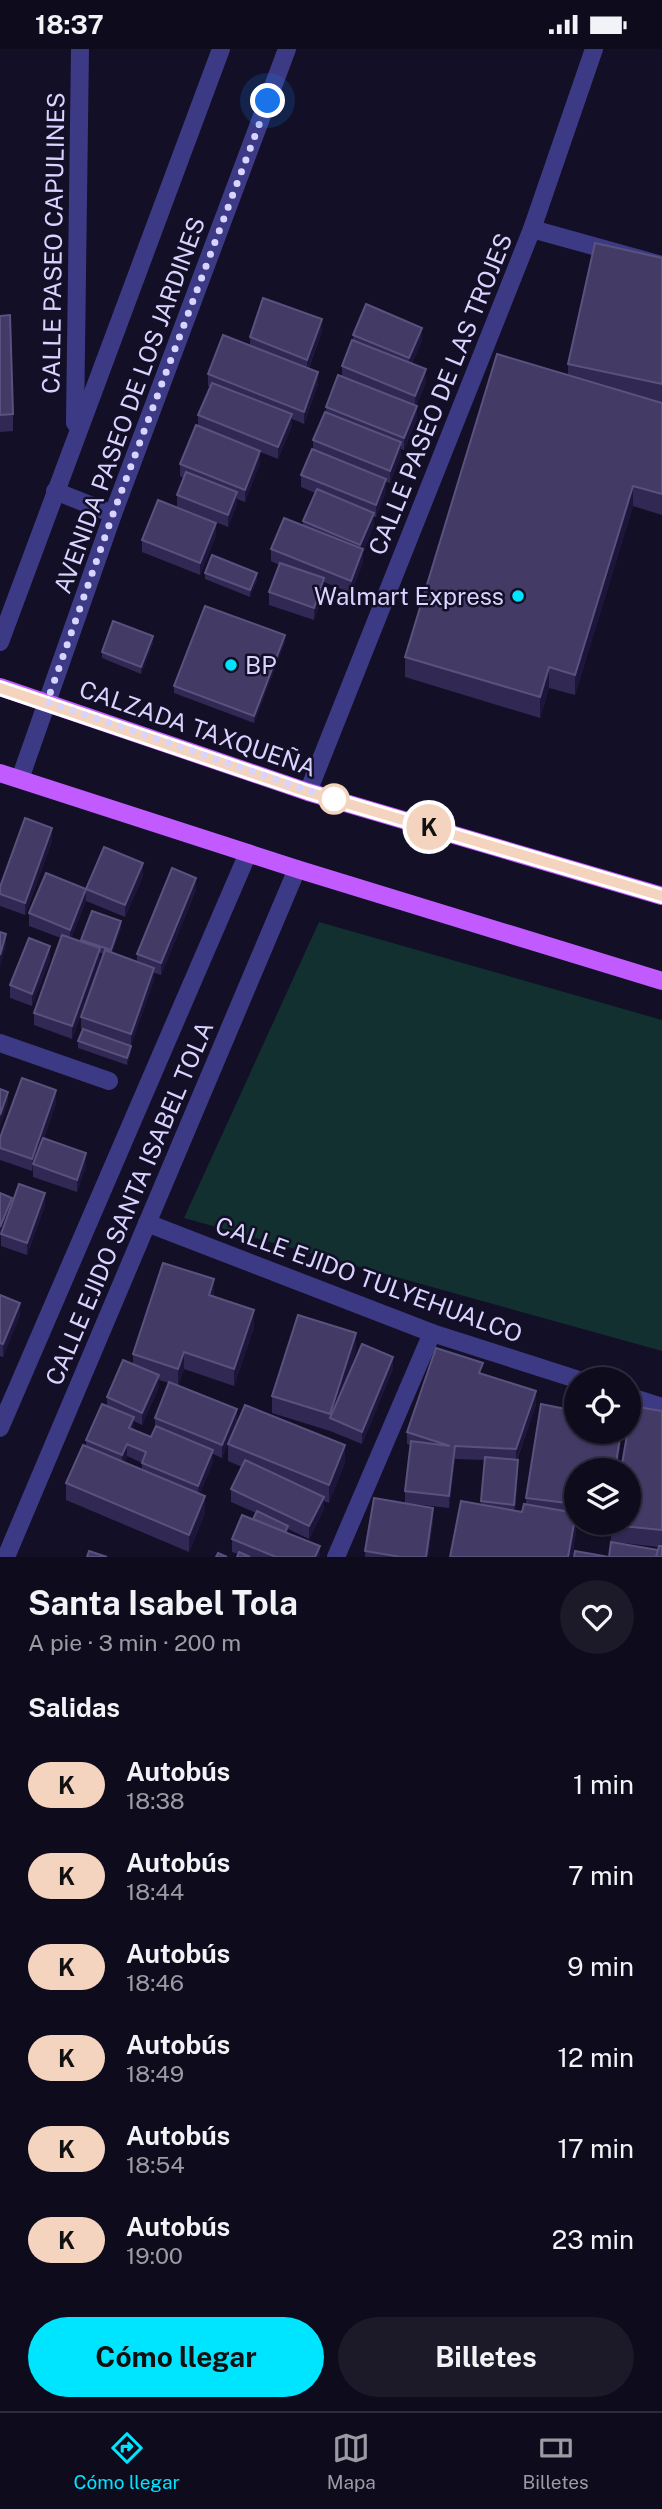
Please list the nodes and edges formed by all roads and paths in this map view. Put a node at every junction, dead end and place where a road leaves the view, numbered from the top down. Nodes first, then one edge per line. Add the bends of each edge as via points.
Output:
1 (80, 49) edge
2 (221, 49) edge
3 (287, 49) edge
4 (594, 49) edge
5 (532, 229) junction
6 (662, 265) edge
7 (75, 438) junction
8 (55, 491) junction
9 (113, 514) junction
10 (0, 642) edge
11 (0, 687) edge
12 (47, 702) junction
13 (0, 773) edge
14 (20, 779) junction
15 (308, 792) junction
16 (248, 853) junction
17 (297, 869) junction
18 (662, 896) edge
19 (662, 981) edge
20 (0, 1043) edge
21 (109, 1081) dead end
22 (147, 1223) junction
23 (432, 1332) junction
24 (564, 1375) edge
25 (641, 1400) edge
26 (662, 1407) edge
27 (0, 1428) edge
28 (6, 1557) edge
29 (336, 1557) edge

1 - 7 street, CALLE PASEO CAPULINES
2 - 7 street, AVENIDA PASEO DE LOS JARDINES
3 - 9 street, AVENIDA PASEO DE LOS JARDINES
4 - 5 street, CALLE PASEO DE LAS TROJES
5 - 6 street
5 - 15 street, CALLE PASEO DE LAS TROJES
7 - 8 street, AVENIDA PASEO DE LOS JARDINES
8 - 9 street
8 - 10 street, AVENIDA PASEO DE LOS JARDINES
9 - 12 street, AVENIDA PASEO DE LOS JARDINES
11 - 12 main road, CALZADA TAXQUEÑA
12 - 14 street, AVENIDA PASEO DE LOS JARDINES
12 - 15 main road, CALZADA TAXQUEÑA
13 - 14 main road
14 - 16 main road
15 - 18 main road, CALZADA TAXQUEÑA
16 - 17 main road
16 - 27 street, CALLE EJIDO SANTA ISABEL TOLA
17 - 19 main road
17 - 22 street, CALLE EJIDO SANTA ISABEL TOLA
20 - 21 street
22 - 23 street, CALLE EJIDO TULYEHUALCO
22 - 28 street, CALLE EJIDO SANTA ISABEL TOLA
23 - 24 street, CALLE EJIDO TULYEHUALCO
23 - 29 street
25 - 26 street

